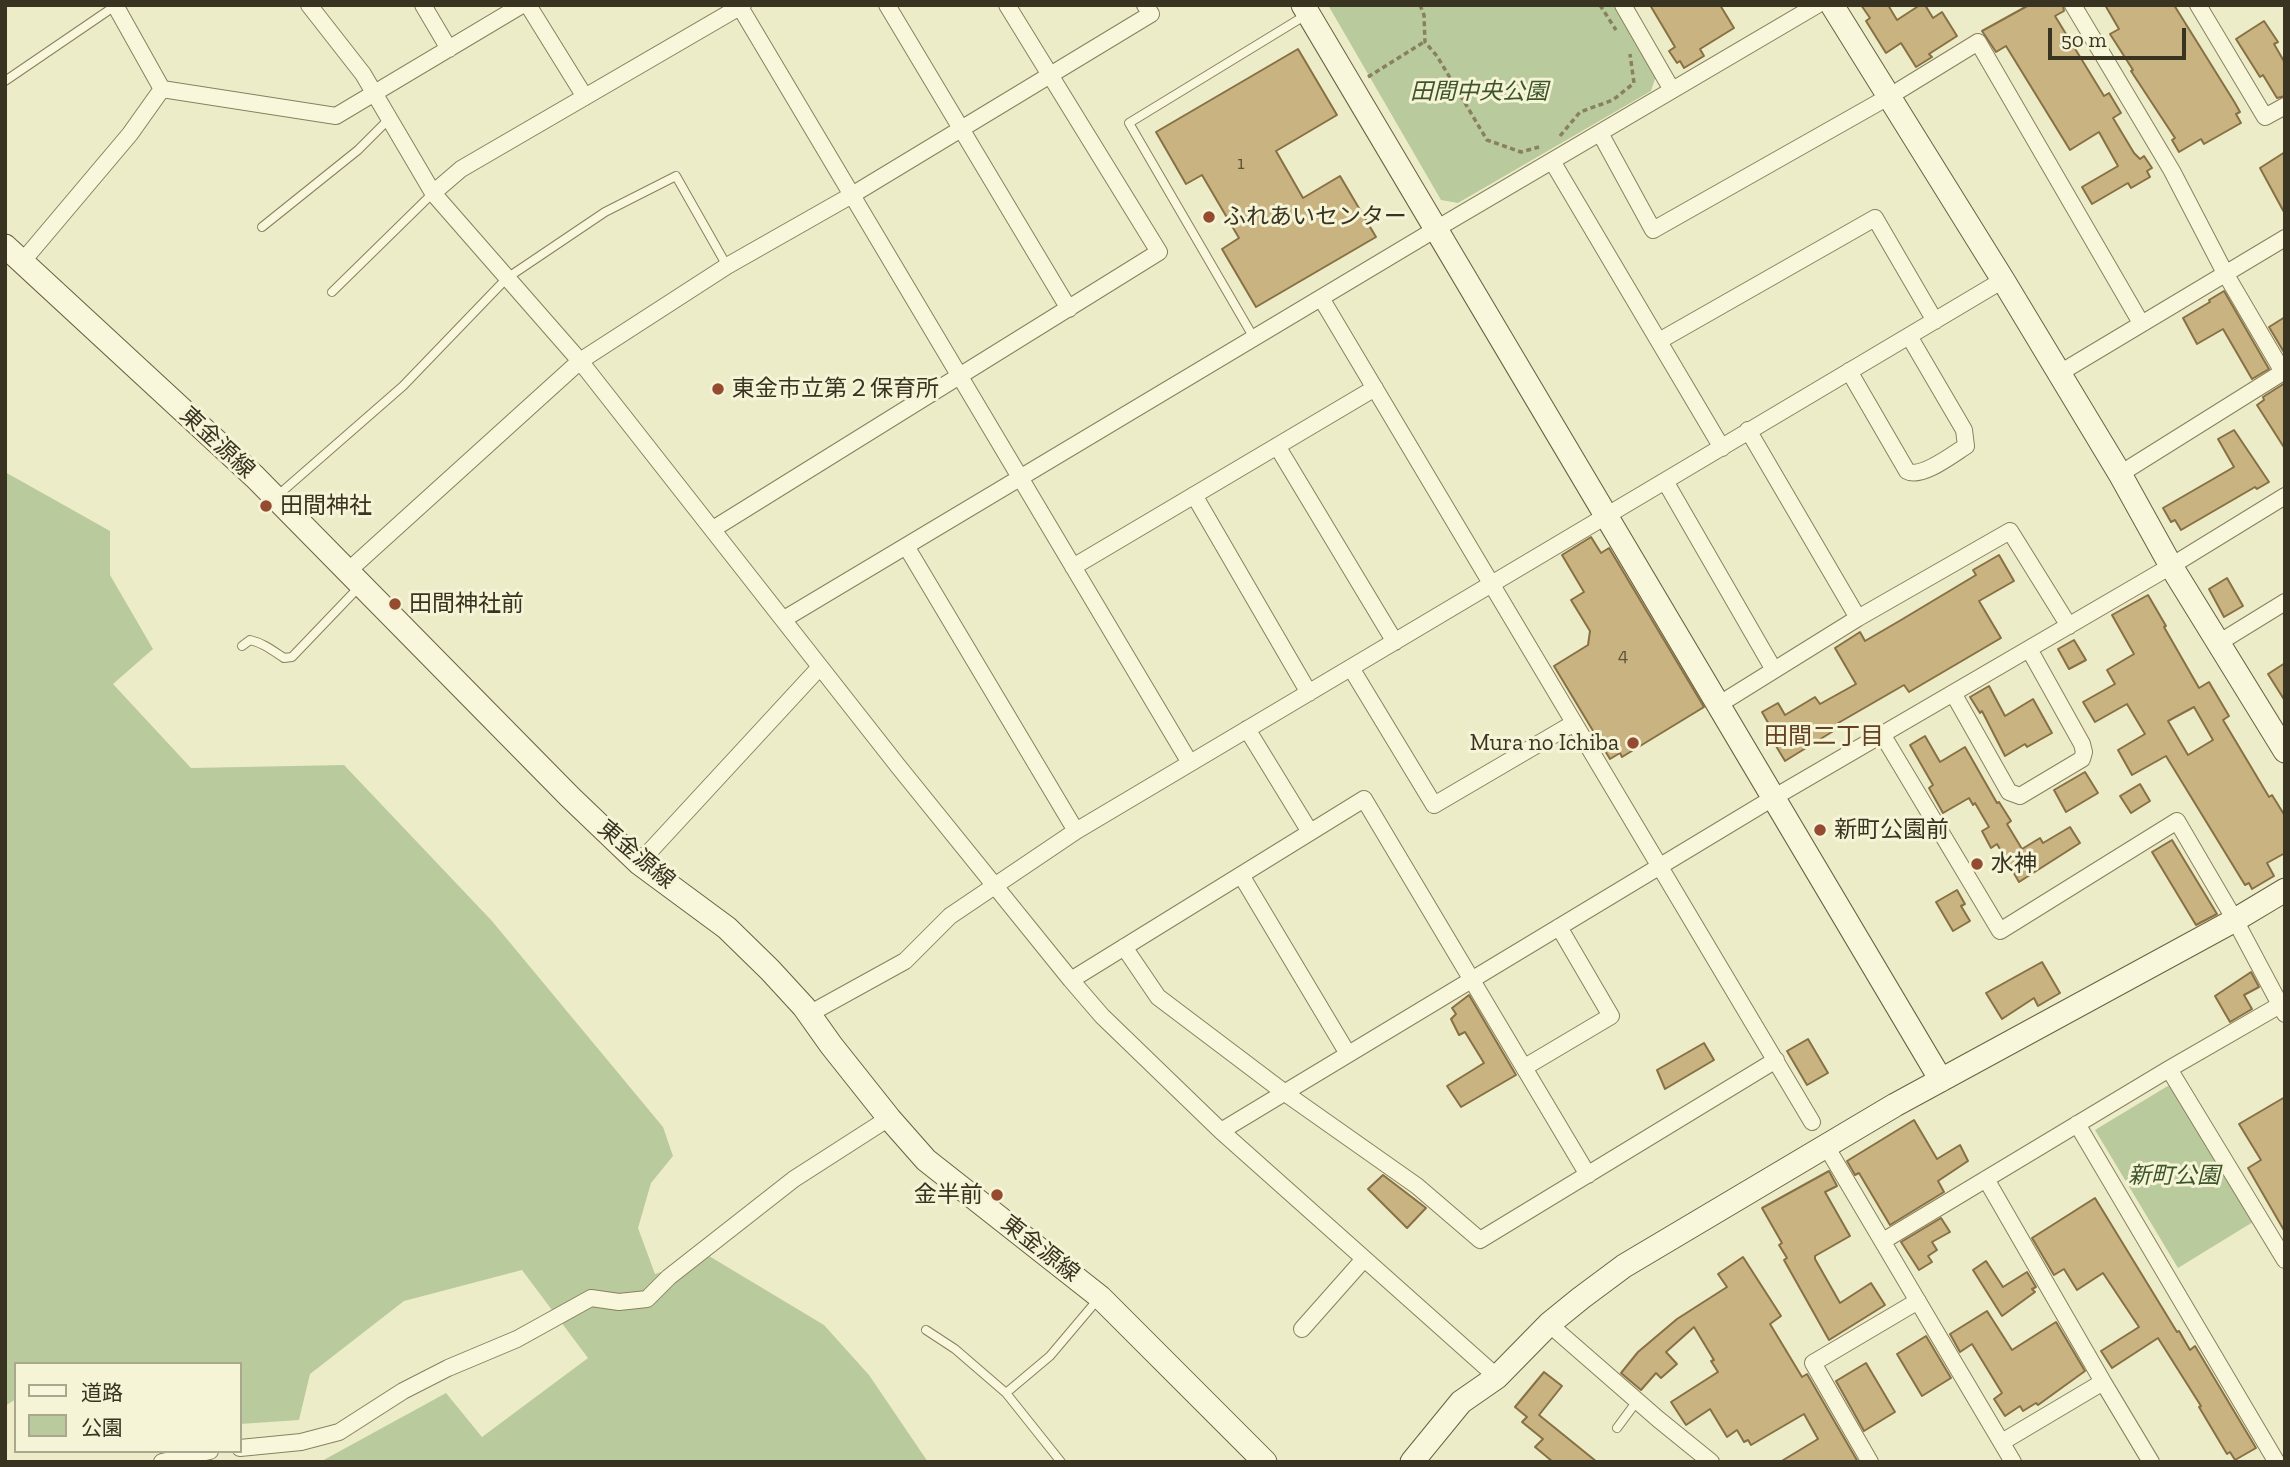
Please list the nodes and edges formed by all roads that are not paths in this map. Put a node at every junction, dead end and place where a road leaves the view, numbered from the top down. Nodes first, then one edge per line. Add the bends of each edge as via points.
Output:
1 (115, 5) edge
2 (309, 5) edge
3 (422, 5) edge
4 (522, 5) edge
5 (528, 5) edge
6 (887, 5) edge
7 (1007, 5) edge
8 (1623, 5) edge
9 (1817, 5) edge
10 (1832, 5) edge
11 (2073, 5) edge
12 (2198, 5) edge
13 (742, 6) edge
14 (1150, 7) edge
15 (1305, 10) edge
16 (449, 49) junction
17 (1050, 75) junction
18 (5, 81) edge
19 (162, 89) junction
20 (1672, 90) junction
21 (375, 94) junction
22 (1890, 96) junction
23 (585, 97) junction
24 (2285, 106) edge
25 (390, 118) junction
26 (962, 128) junction
27 (1600, 132) junction
28 (1552, 161) junction
29 (433, 193) junction
30 (852, 195) junction
31 (261, 227) dead end
32 (1436, 229) junction
33 (2285, 238) edge
34 (5, 246) edge
35 (22, 262) junction
36 (727, 265) junction
37 (2225, 274) junction
38 (507, 278) junction
39 (2003, 280) junction
40 (332, 292) dead end
41 (1321, 298) junction
42 (1069, 309) junction
43 (1935, 321) junction
44 (2141, 323) junction
45 (1909, 335) junction
46 (1254, 338) junction
47 (1658, 341) junction
48 (580, 361) junction
49 (1849, 371) junction
50 (2058, 374) junction
51 (960, 376) junction
52 (1375, 388) junction
53 (1748, 430) junction
54 (1277, 446) junction
55 (1722, 448) junction
56 (2120, 474) junction
57 (1020, 478) junction
58 (1665, 481) junction
59 (1195, 495) junction
60 (2285, 496) edge
61 (275, 498) junction
62 (1606, 517) junction
63 (713, 529) junction
64 (906, 546) junction
65 (2171, 566) junction
66 (1073, 568) junction
67 (355, 578) junction
68 (1491, 585) junction
69 (2285, 602) edge
70 (1858, 618) junction
71 (784, 619) junction
72 (2069, 625) junction
73 (1395, 642) junction
74 (2220, 642) junction
75 (242, 646) dead end
76 (2029, 649) junction
77 (820, 667) junction
78 (1351, 668) junction
79 (1774, 670) junction
80 (1309, 693) junction
81 (1953, 693) junction
82 (1718, 705) junction
83 (1574, 723) junction
84 (1247, 729) junction
85 (1882, 734) junction
86 (2284, 748) edge
87 (1190, 763) junction
88 (1773, 798) junction
89 (1076, 831) junction
90 (1310, 832) junction
91 (639, 863) junction
92 (1660, 866) junction
93 (1241, 875) junction
94 (994, 887) junction
95 (2285, 890) edge
96 (2235, 920) junction
97 (1559, 927) junction
98 (1124, 947) junction
99 (1472, 978) junction
100 (1071, 980) junction
101 (2282, 1009) edge
102 (809, 1014) junction
103 (1348, 1054) junction
104 (1776, 1060) junction
105 (1525, 1067) junction
106 (2169, 1069) junction
107 (1941, 1080) junction
108 (1284, 1093) junction
109 (889, 1118) junction
110 (1812, 1122) dead end
111 (2077, 1124) junction
112 (1221, 1131) junction
113 (1826, 1146) junction
114 (1588, 1175) junction
115 (1986, 1179) junction
116 (1883, 1241) junction
117 (1364, 1259) junction
118 (2285, 1260) edge
119 (1100, 1297) junction
120 (1918, 1301) junction
121 (1549, 1324) junction
122 (1302, 1329) dead end
123 (926, 1331) dead end
124 (1497, 1377) junction
125 (2103, 1382) junction
126 (1006, 1393) junction
127 (1637, 1401) junction
128 (1617, 1428) dead end
129 (2002, 1443) junction
130 (242, 1448) edge
131 (201, 1453) edge
132 (2285, 1456) edge
133 (162, 1462) edge
134 (1062, 1462) edge
135 (1265, 1462) edge
136 (1412, 1462) edge
137 (1711, 1462) edge
138 (1870, 1462) edge
139 (2013, 1462) edge
140 (2151, 1462) edge
141 (2275, 1462) edge

1 - 18 lane
1 - 19 street
2 - 21 street
3 - 16 street
4 - 16 street
5 - 23 street
6 - 26 street
7 - 17 street
8 - 20 street
9 - 20 street
10 - 22 street
11 - 37 street via 2172,172
12 - 24 street via 2265,117
13 - 23 street
13 - 30 street
14 - 17 street via 1150,14
15 - 32 street
15 - 46 lane via 1129,123
16 - 21 street
17 - 26 street
17 - 42 street via 1159,253
19 - 21 street via 336,116
19 - 35 street
20 - 27 street
21 - 25 street
22 - 27 street via 1653,230
22 - 39 street
22 - 44 street via 1978,42
23 - 29 street via 461,169
25 - 29 street
25 - 31 lane via 358,150
26 - 30 street
26 - 42 street
27 - 28 street
28 - 32 street
28 - 47 street
29 - 38 street
29 - 40 lane
30 - 36 street
30 - 51 street
32 - 41 street
32 - 62 street
33 - 37 street
34 - 35 street, 東金源線
35 - 61 street, 東金源線
36 - 38 lane via 676,176 605,212
36 - 48 street
37 - 44 street
37 - 56 street via 2284,372
38 - 48 street
38 - 61 lane via 403,386
39 - 43 street
39 - 50 street
41 - 46 street
41 - 52 street
42 - 51 street
43 - 45 street
43 - 47 street via 1875,218
44 - 50 street
45 - 49 street
45 - 49 street via 1967,438 1966,446 1920,474 1907,471
46 - 57 street
47 - 55 street
48 - 63 street
48 - 67 street
49 - 53 street
50 - 56 street
51 - 57 street
51 - 63 street
52 - 54 street
52 - 68 street
53 - 55 street
53 - 70 street
54 - 59 street
54 - 73 street
55 - 58 street
56 - 65 street
57 - 64 street
57 - 66 street
58 - 62 street
58 - 79 street
59 - 66 street
59 - 80 street
60 - 65 street
61 - 67 street, 東金源線
62 - 68 street
62 - 82 street
63 - 71 street
64 - 71 street
64 - 89 street
65 - 72 street
65 - 74 street
66 - 87 street
67 - 75 lane via 292,657 284,658 250,640
67 - 91 street, 東金源線
68 - 73 street
68 - 83 street
69 - 74 street
70 - 72 street via 2010,531
70 - 79 street
71 - 77 street
72 - 76 street
73 - 78 street
74 - 86 street
76 - 81 street
76 - 81 street via 2084,752 2082,759 2020,796 2009,792
77 - 91 street
77 - 94 street
78 - 80 street
78 - 83 street via 1434,805
79 - 82 street
80 - 84 street
81 - 85 street
82 - 88 street
83 - 92 street
84 - 87 street
84 - 90 street
85 - 88 street
85 - 96 street via 2000,931 2177,821
87 - 89 street
88 - 92 street
88 - 107 street
89 - 94 street
90 - 93 street
90 - 99 street via 1364,799
91 - 102 street, 東金源線 via 727,928
92 - 97 street
92 - 104 street
93 - 98 street
93 - 103 street
94 - 100 street
94 - 102 street via 950,916 905,961
95 - 96 street
96 - 101 street
96 - 107 street
97 - 99 street
97 - 105 street via 1611,1016
98 - 100 street
98 - 108 street via 1158,997
99 - 103 street
99 - 105 street
100 - 112 street
101 - 106 street
102 - 109 street, 東金源線
103 - 108 street
104 - 110 street
104 - 114 street
105 - 114 street
106 - 111 street
106 - 118 street
107 - 113 street
108 - 112 street
108 - 114 street via 1417,1186 1480,1240
109 - 119 street, 東金源線 via 926,1160
109 - 130 street via 794,1179 647,1299 591,1298 517,1339 403,1391 339,1432 301,1442
111 - 115 street
111 - 141 street
112 - 117 street
113 - 116 street
113 - 121 street via 1624,1266
115 - 116 street
115 - 125 street
116 - 120 street
117 - 122 street
117 - 124 street
119 - 126 lane via 1050,1356
119 - 135 street, 東金源線
120 - 129 street
120 - 138 street via 1813,1363
121 - 124 street
121 - 127 street
123 - 126 lane via 955,1349
124 - 136 street via 1461,1402
125 - 129 street
125 - 140 street
126 - 134 lane
127 - 128 lane
127 - 137 street
129 - 139 street
131 - 133 street
132 - 141 street

